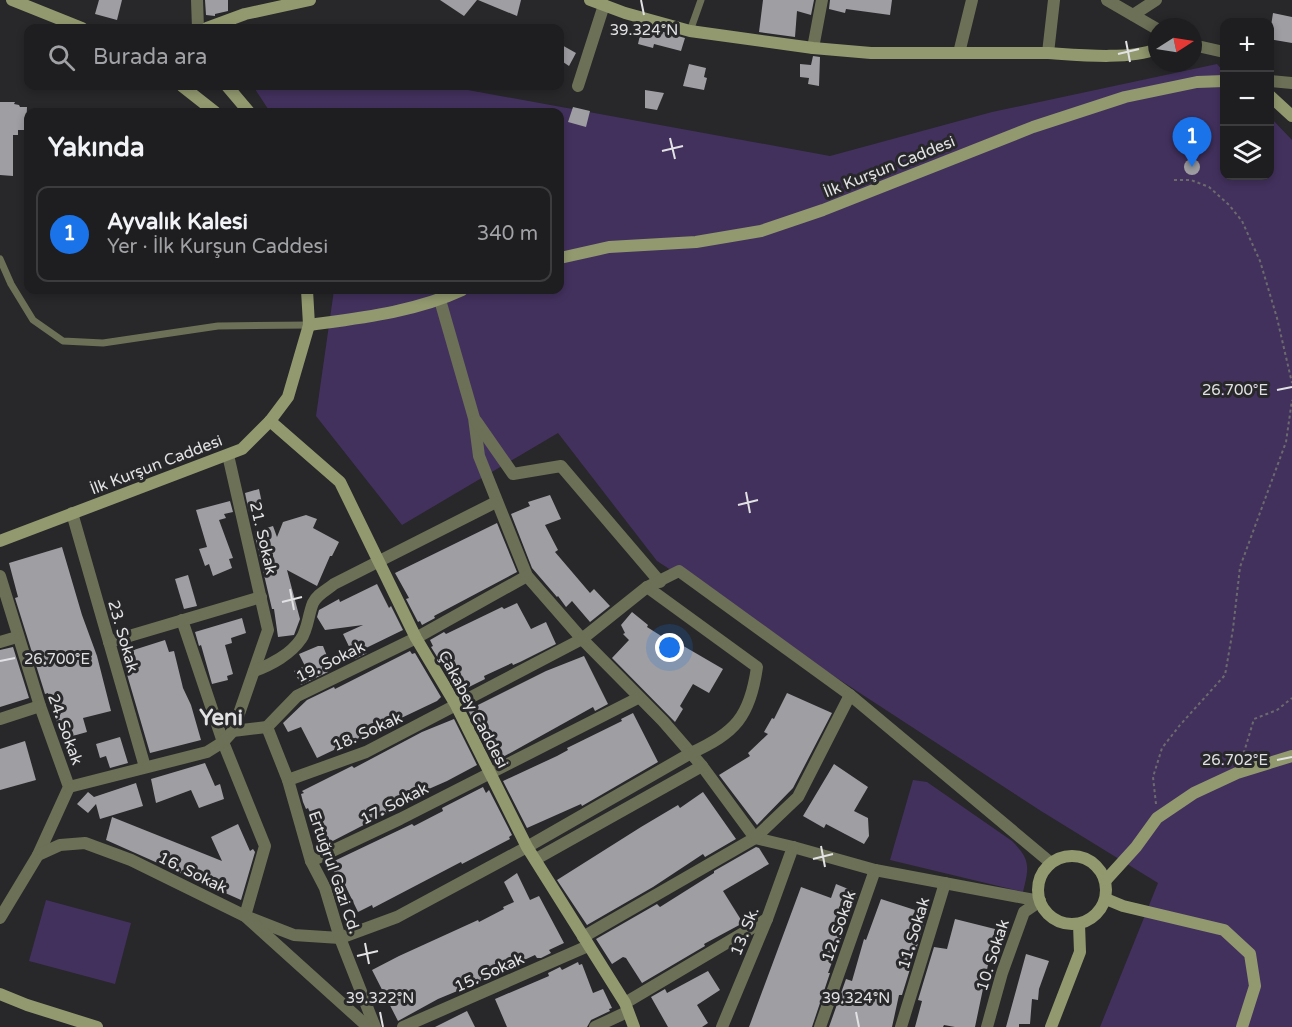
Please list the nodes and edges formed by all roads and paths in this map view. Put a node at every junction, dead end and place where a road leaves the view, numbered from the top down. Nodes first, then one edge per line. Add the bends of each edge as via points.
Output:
1 (12, 0) edge
2 (197, 0) edge
3 (310, 0) edge
4 (590, 0) edge
5 (701, 0) edge
6 (822, 0) edge
7 (972, 0) edge
8 (1054, 0) edge
9 (1107, 0) edge
10 (1156, 0) edge
11 (604, 5) junction
12 (1133, 15) junction
13 (72, 24) edge
14 (198, 24) edge
15 (218, 24) edge
16 (1148, 24) edge
17 (690, 31) junction
18 (1202, 47) edge
19 (813, 48) junction
20 (1220, 51) edge
21 (1148, 52) edge
22 (959, 53) junction
23 (1048, 53) junction
24 (1220, 81) edge
25 (1274, 81) edge
26 (1292, 83) edge
27 (578, 86) dead end
28 (187, 90) edge
29 (230, 90) edge
30 (1274, 100) edge
31 (210, 108) edge
32 (246, 108) edge
33 (1292, 116) edge
34 (1174, 180) dead end
35 (564, 257) edge
36 (0, 259) edge
37 (307, 294) edge
38 (453, 294) edge
39 (440, 300) junction
40 (309, 325) junction
41 (1292, 382) edge
42 (1292, 400) edge
43 (474, 418) junction
44 (270, 421) junction
45 (228, 455) junction
46 (496, 502) junction
47 (72, 513) junction
48 (0, 541) edge
49 (380, 563) junction
50 (0, 576) edge
51 (527, 576) junction
52 (660, 582) junction
53 (646, 587) junction
54 (261, 597) junction
55 (182, 620) junction
56 (17, 637) junction
57 (416, 638) junction
58 (582, 639) junction
59 (0, 642) edge
60 (109, 642) junction
61 (254, 671) junction
62 (849, 695) junction
63 (638, 698) junction
64 (1292, 698) edge
65 (456, 705) junction
66 (40, 706) junction
67 (0, 719) edge
68 (267, 727) junction
69 (233, 731) junction
70 (223, 742) junction
71 (691, 753) junction
72 (1292, 756) edge
73 (702, 766) junction
74 (145, 767) junction
75 (490, 772) junction
76 (1237, 773) junction
77 (288, 780) junction
78 (69, 787) junction
79 (1157, 818) junction
80 (755, 838) junction
81 (527, 847) junction
82 (793, 847) junction
83 (38, 855) junction
84 (536, 859) junction
85 (311, 861) junction
86 (1051, 863) junction
87 (875, 870) junction
88 (1106, 880) junction
89 (945, 884) junction
90 (1106, 899) junction
91 (1040, 901) junction
92 (245, 916) junction
93 (0, 918) edge
94 (767, 920) junction
95 (1079, 924) junction
96 (340, 938) junction
97 (586, 942) junction
98 (0, 994) edge
99 (626, 1008) junction
100 (97, 1027) edge
101 (368, 1027) edge
102 (375, 1027) edge
103 (403, 1027) edge
104 (595, 1027) edge
105 (634, 1027) edge
106 (722, 1027) edge
107 (820, 1027) edge
108 (902, 1027) edge
109 (987, 1027) edge
110 (1051, 1027) edge
111 (1242, 1027) edge

1 - 13 street
2 - 14 street
3 - 15 street
4 - 11 street
5 - 17 lane
6 - 19 street
7 - 22 street
8 - 23 street
9 - 12 street
10 - 12 street
11 - 17 street
11 - 27 street
12 - 16 street
17 - 19 street
18 - 20 street
19 - 22 street via 871,53
21 - 23 street
22 - 23 street
24 - 35 street, İlk Kurşun Caddesi via 1197,82 1104,103 761,231 696,242 609,247
25 - 26 street
28 - 31 street
29 - 32 street
30 - 33 street
34 - 41 path via 1191,180 1209,187 1242,221 1260,261
36 - 40 lane via 33,320 63,341 103,343 218,326
37 - 40 street, İlk Kurşun Caddesi
38 - 39 street
39 - 40 street
39 - 43 street
40 - 44 street, İlk Kurşun Caddesi via 288,397
42 - 79 path via 1286,442 1240,567 1224,675 1162,748 1153,777
43 - 46 street via 479,456
43 - 52 street via 513,474 561,466
44 - 45 street, İlk Kurşun Caddesi via 242,449
44 - 49 street, Çakabey Caddesi via 340,482
45 - 47 street, İlk Kurşun Caddesi
45 - 54 street, 21. Sokak
46 - 49 street
46 - 51 street
47 - 48 street, İlk Kurşun Caddesi
47 - 60 street, 23. Sokak
49 - 57 street, Çakabey Caddesi
49 - 61 street via 334,584 318,596 301,639 273,663
50 - 56 street, 24. Sokak
51 - 57 street, 19. Sokak
51 - 58 street
52 - 53 street, 18. Sokak
52 - 62 street, 18. Sokak via 679,571
53 - 58 street, 18. Sokak
53 - 71 street via 757,667 754,689 739,722 715,742
54 - 55 street
54 - 61 street, 21. Sokak via 268,630
55 - 60 street
55 - 70 street
56 - 59 street
56 - 66 street, 24. Sokak
57 - 65 street, Çakabey Caddesi
57 - 68 street, 19. Sokak via 297,696
58 - 63 street
58 - 65 street, 18. Sokak
60 - 74 street, 23. Sokak
61 - 69 street, 21. Sokak
62 - 80 street, 15. Sokak via 798,798
62 - 86 street
63 - 71 street
63 - 75 street, 17. Sokak
64 - 76 path via 1277,710 1254,719
65 - 75 street, Çakabey Caddesi
65 - 77 street, 18. Sokak via 366,752
66 - 67 street
66 - 78 street, 24. Sokak
68 - 69 street
68 - 77 street, Ertuğrul Gazi Cd.
69 - 70 street
70 - 74 street via 207,752
70 - 92 street via 266,846
71 - 73 street
71 - 81 street
72 - 76 street
73 - 80 street
73 - 84 street
74 - 78 street
75 - 81 street, Çakabey Caddesi
75 - 85 street, 17. Sokak
76 - 79 street via 1194,793
77 - 85 street, Ertuğrul Gazi Cd.
78 - 83 street, 24. Sokak
79 - 88 street
80 - 82 street
80 - 97 street, 15. Sokak
81 - 84 street, Çakabey Caddesi
81 - 96 street via 397,917
82 - 87 street
82 - 94 street, 13. Sk.
83 - 92 street, 16. Sokak via 60,845 85,843 131,860
83 - 93 street
84 - 97 street, Çakabey Caddesi
85 - 96 street, Ertuğrul Gazi Cd. via 325,888
86 - 88 street via 1060,857 1083,857 1101,870
86 - 91 street via 1039,880
87 - 89 street
87 - 107 street, 12. Sokak
88 - 90 street
89 - 91 street
89 - 108 street, 11. Sokak
90 - 95 street via 1096,915
90 - 111 street via 1224,930 1250,954 1255,986
91 - 95 street via 1051,917
91 - 109 street, 10. Sokak via 1024,912
92 - 96 street via 294,936
92 - 101 street, 16. Sokak
94 - 99 street
94 - 106 street, 13. Sk.
95 - 110 street via 1080,952
96 - 102 street, Ertuğrul Gazi Cd.
97 - 99 street, Çakabey Caddesi
97 - 103 street, 15. Sokak
98 - 100 street
99 - 104 street
99 - 105 street, Çakabey Caddesi

